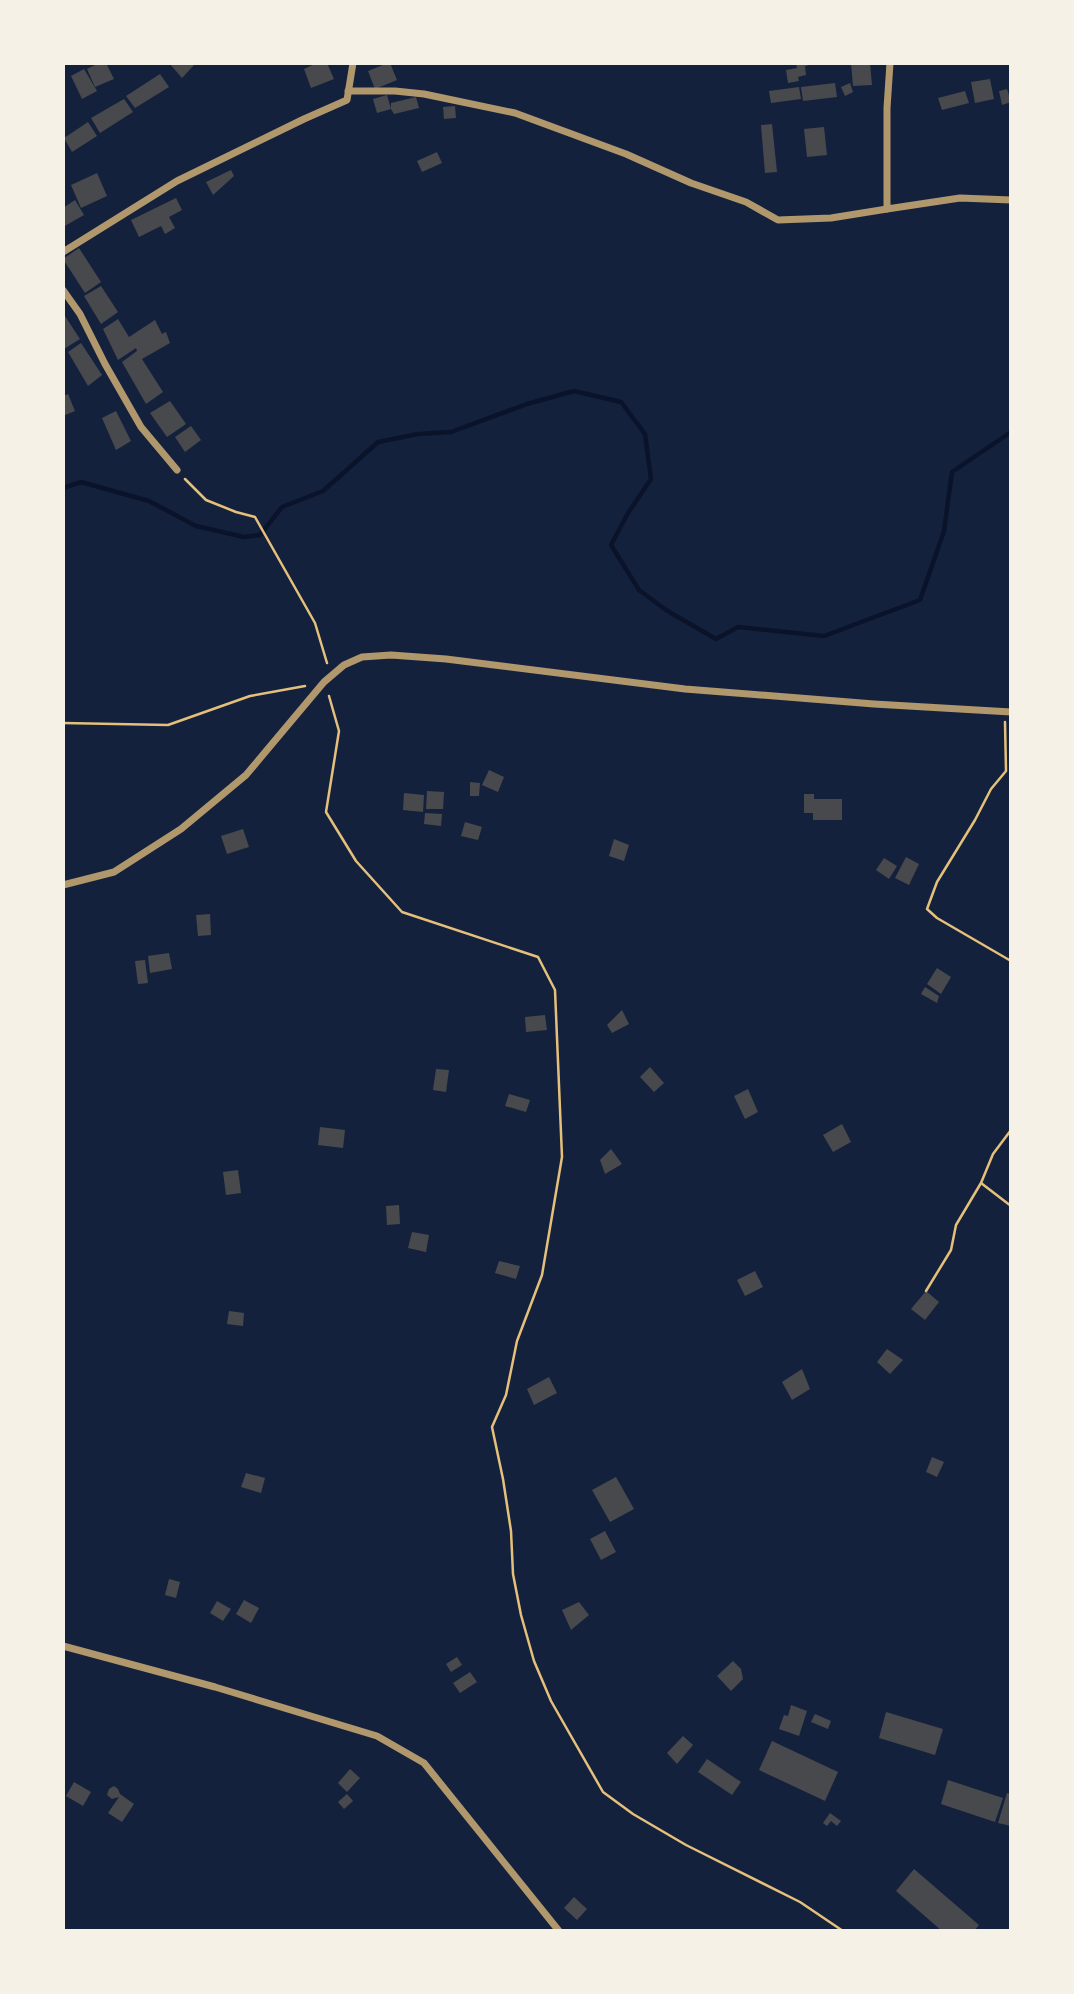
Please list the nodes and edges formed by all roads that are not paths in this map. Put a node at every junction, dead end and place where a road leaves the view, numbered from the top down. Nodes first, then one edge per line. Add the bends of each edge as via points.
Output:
1 (353, 63) edge
2 (890, 63) edge
3 (348, 90) junction
4 (1011, 200) edge
5 (887, 208) junction
6 (63, 252) edge
7 (63, 290) edge
8 (177, 470) road end
9 (1008, 712) edge
10 (63, 885) edge
11 (63, 1646) edge
12 (559, 1931) edge

1 - 3 street
2 - 5 street
3 - 5 street via 424,94 515,113 746,202 778,220 831,218
3 - 6 street via 347,100 177,181
4 - 5 street via 960,198
7 - 8 street via 141,427
9 - 10 street via 685,689 446,659 362,657 328,679 246,775 181,830 114,872
11 - 12 street via 215,1687 377,1736 401,1748 424,1763

